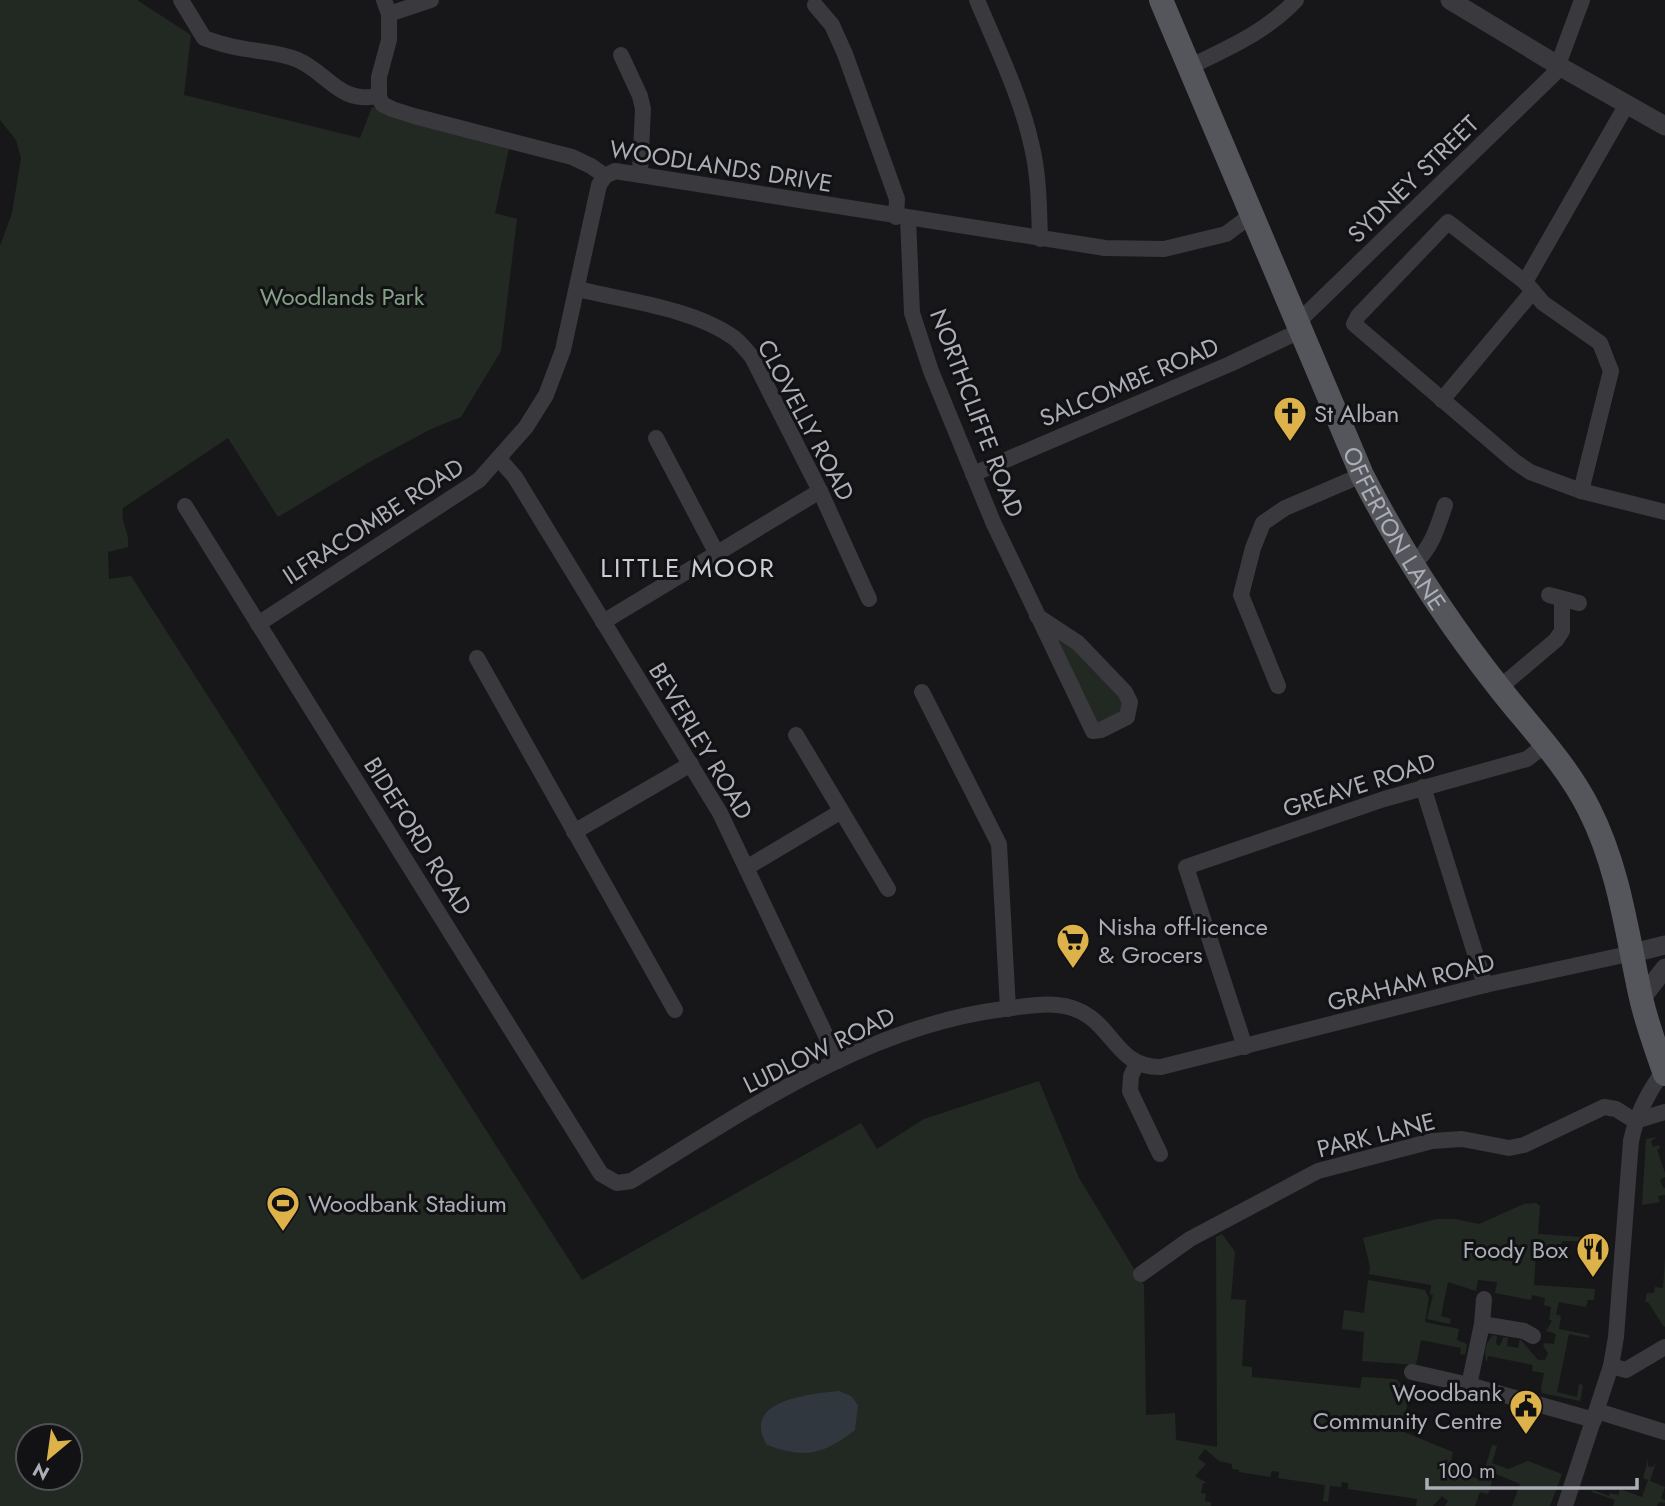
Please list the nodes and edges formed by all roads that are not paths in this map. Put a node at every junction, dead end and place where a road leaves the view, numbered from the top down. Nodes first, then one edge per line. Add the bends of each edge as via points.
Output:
1 (181, 0) edge
2 (431, 0) edge
3 (977, 0) edge
4 (1161, 0) edge
5 (1296, 0) edge
6 (1450, 0) edge
7 (1582, 0) edge
8 (815, 5) dead end
9 (387, 7) edge
10 (621, 55) dead end
11 (1559, 66) junction
12 (1189, 67) junction
13 (379, 96) junction
14 (1626, 104) junction
15 (1665, 126) edge
16 (640, 173) junction
17 (605, 176) junction
18 (1253, 214) junction
19 (902, 217) junction
20 (1040, 239) junction
21 (1529, 287) junction
22 (578, 289) junction
23 (1300, 326) junction
24 (1442, 400) junction
25 (656, 438) dead end
26 (499, 459) junction
27 (973, 474) junction
28 (1362, 475) junction
29 (820, 491) junction
30 (1581, 491) junction
31 (1445, 505) dead end
32 (185, 506) dead end
33 (1665, 512) edge
34 (716, 552) junction
35 (1413, 564) junction
36 (869, 599) dead end
37 (1579, 603) dead end
38 (1037, 617) junction
39 (603, 622) junction
40 (258, 624) junction
41 (477, 658) dead end
42 (1278, 686) dead end
43 (1499, 688) junction
44 (922, 692) dead end
45 (796, 735) dead end
46 (1545, 745) junction
47 (691, 764) junction
48 (1423, 787) junction
49 (840, 812) junction
50 (574, 832) junction
51 (746, 868) junction
52 (888, 889) dead end
53 (1665, 945) edge
54 (1633, 953) junction
55 (1665, 968) edge
56 (1485, 985) junction
57 (1641, 999) junction
58 (1008, 1009) junction
59 (675, 1010) dead end
60 (1245, 1047) junction
61 (838, 1061) junction
62 (1137, 1063) junction
63 (1664, 1072) edge
64 (1665, 1112) edge
65 (1635, 1121) junction
66 (1160, 1154) dead end
67 (617, 1183) joint
68 (1141, 1274) dead end
69 (1484, 1299) dead end
70 (1482, 1324) junction
71 (1533, 1336) dead end
72 (1665, 1347) edge
73 (1611, 1366) junction
74 (1412, 1372) dead end
75 (1469, 1385) junction
76 (1595, 1415) junction
77 (1665, 1432) edge
78 (1565, 1506) edge

1 - 13 street, WOODLANDS DRIVE via 204,38 287,56 344,93
2 - 9 street
3 - 20 street via 1023,112 1033,149
4 - 12 main road, OFFERTON LANE
5 - 12 street via 1256,34
6 - 11 street
7 - 11 street
8 - 19 street, NORTHCLIFFE ROAD via 832,25 845,54
9 - 13 street via 389,40 379,76
10 - 16 street via 643,109
11 - 14 street
11 - 23 street, SYDNEY STREET
12 - 18 main road, OFFERTON LANE
13 - 17 street, WOODLANDS DRIVE via 392,110 572,157
14 - 15 street
14 - 21 street
16 - 17 street, WOODLANDS DRIVE via 619,170
16 - 19 street, WOODLANDS DRIVE
17 - 22 street, ILFRACOMBE ROAD via 599,185
18 - 20 street, WOODLANDS DRIVE via 1226,234 1164,249 1105,248
18 - 23 main road, OFFERTON LANE
19 - 20 street, WOODLANDS DRIVE
19 - 27 street, NORTHCLIFFE ROAD via 912,313
21 - 24 street
21 - 24 street via 1448,222 1358,316 1354,324 1358,330
21 - 30 street via 1543,303 1600,343 1611,371
22 - 26 street, ILFRACOMBE ROAD via 547,395
22 - 29 street, CLOVELLY ROAD via 684,314 735,338 752,356
23 - 27 street, SALCOMBE ROAD via 1230,364
23 - 28 main road, OFFERTON LANE
24 - 30 street via 1530,472
25 - 34 street
26 - 39 street, BEVERLEY ROAD via 515,477
26 - 40 street, ILFRACOMBE ROAD via 479,480
27 - 38 street, NORTHCLIFFE ROAD
28 - 35 main road, OFFERTON LANE
28 - 42 street via 1285,508 1263,523 1253,548 1241,595
29 - 34 street
29 - 36 street, CLOVELLY ROAD
30 - 33 street
31 - 35 street via 1431,541
32 - 40 street, BIDEFORD ROAD
34 - 39 street
35 - 43 main road, OFFERTON LANE
37 - 43 street via 1555,597 1562,631
38 - 38 street, NORTHCLIFFE ROAD via 1093,731 1127,717 1130,702 1125,692 1078,643
39 - 47 street, BEVERLEY ROAD
40 - 67 street, BIDEFORD ROAD via 601,1174
41 - 50 street
43 - 46 main road, OFFERTON LANE
44 - 58 street via 999,844
45 - 49 street
46 - 48 street, GREAVE ROAD via 1527,759
46 - 54 main road, OFFERTON LANE via 1580,792 1598,828 1618,885
47 - 50 street
47 - 51 street, BEVERLEY ROAD
48 - 56 street
48 - 60 street, GREAVE ROAD via 1186,867
49 - 51 street
49 - 52 street
50 - 59 street
51 - 61 street, BEVERLEY ROAD
53 - 54 street
54 - 56 street, GRAHAM ROAD
54 - 57 main road, OFFERTON LANE
55 - 57 street
56 - 60 street, GRAHAM ROAD
57 - 63 main road, OFFERTON LANE
58 - 61 street, LUDLOW ROAD via 934,1022
58 - 62 street, LUDLOW ROAD via 1039,1004 1081,1010
60 - 62 street, GRAHAM ROAD via 1161,1067
61 - 67 street, LUDLOW ROAD via 631,1181
62 - 66 street via 1130,1091
63 - 65 street
64 - 65 street
65 - 68 street, PARK LANE via 1604,1107 1524,1145 1509,1148 1462,1139 1432,1141 1318,1171 1190,1239
65 - 73 street
69 - 70 street
70 - 71 street
70 - 75 street
72 - 73 street via 1626,1370
73 - 76 street
74 - 75 street
75 - 76 street
76 - 77 street
76 - 78 street

